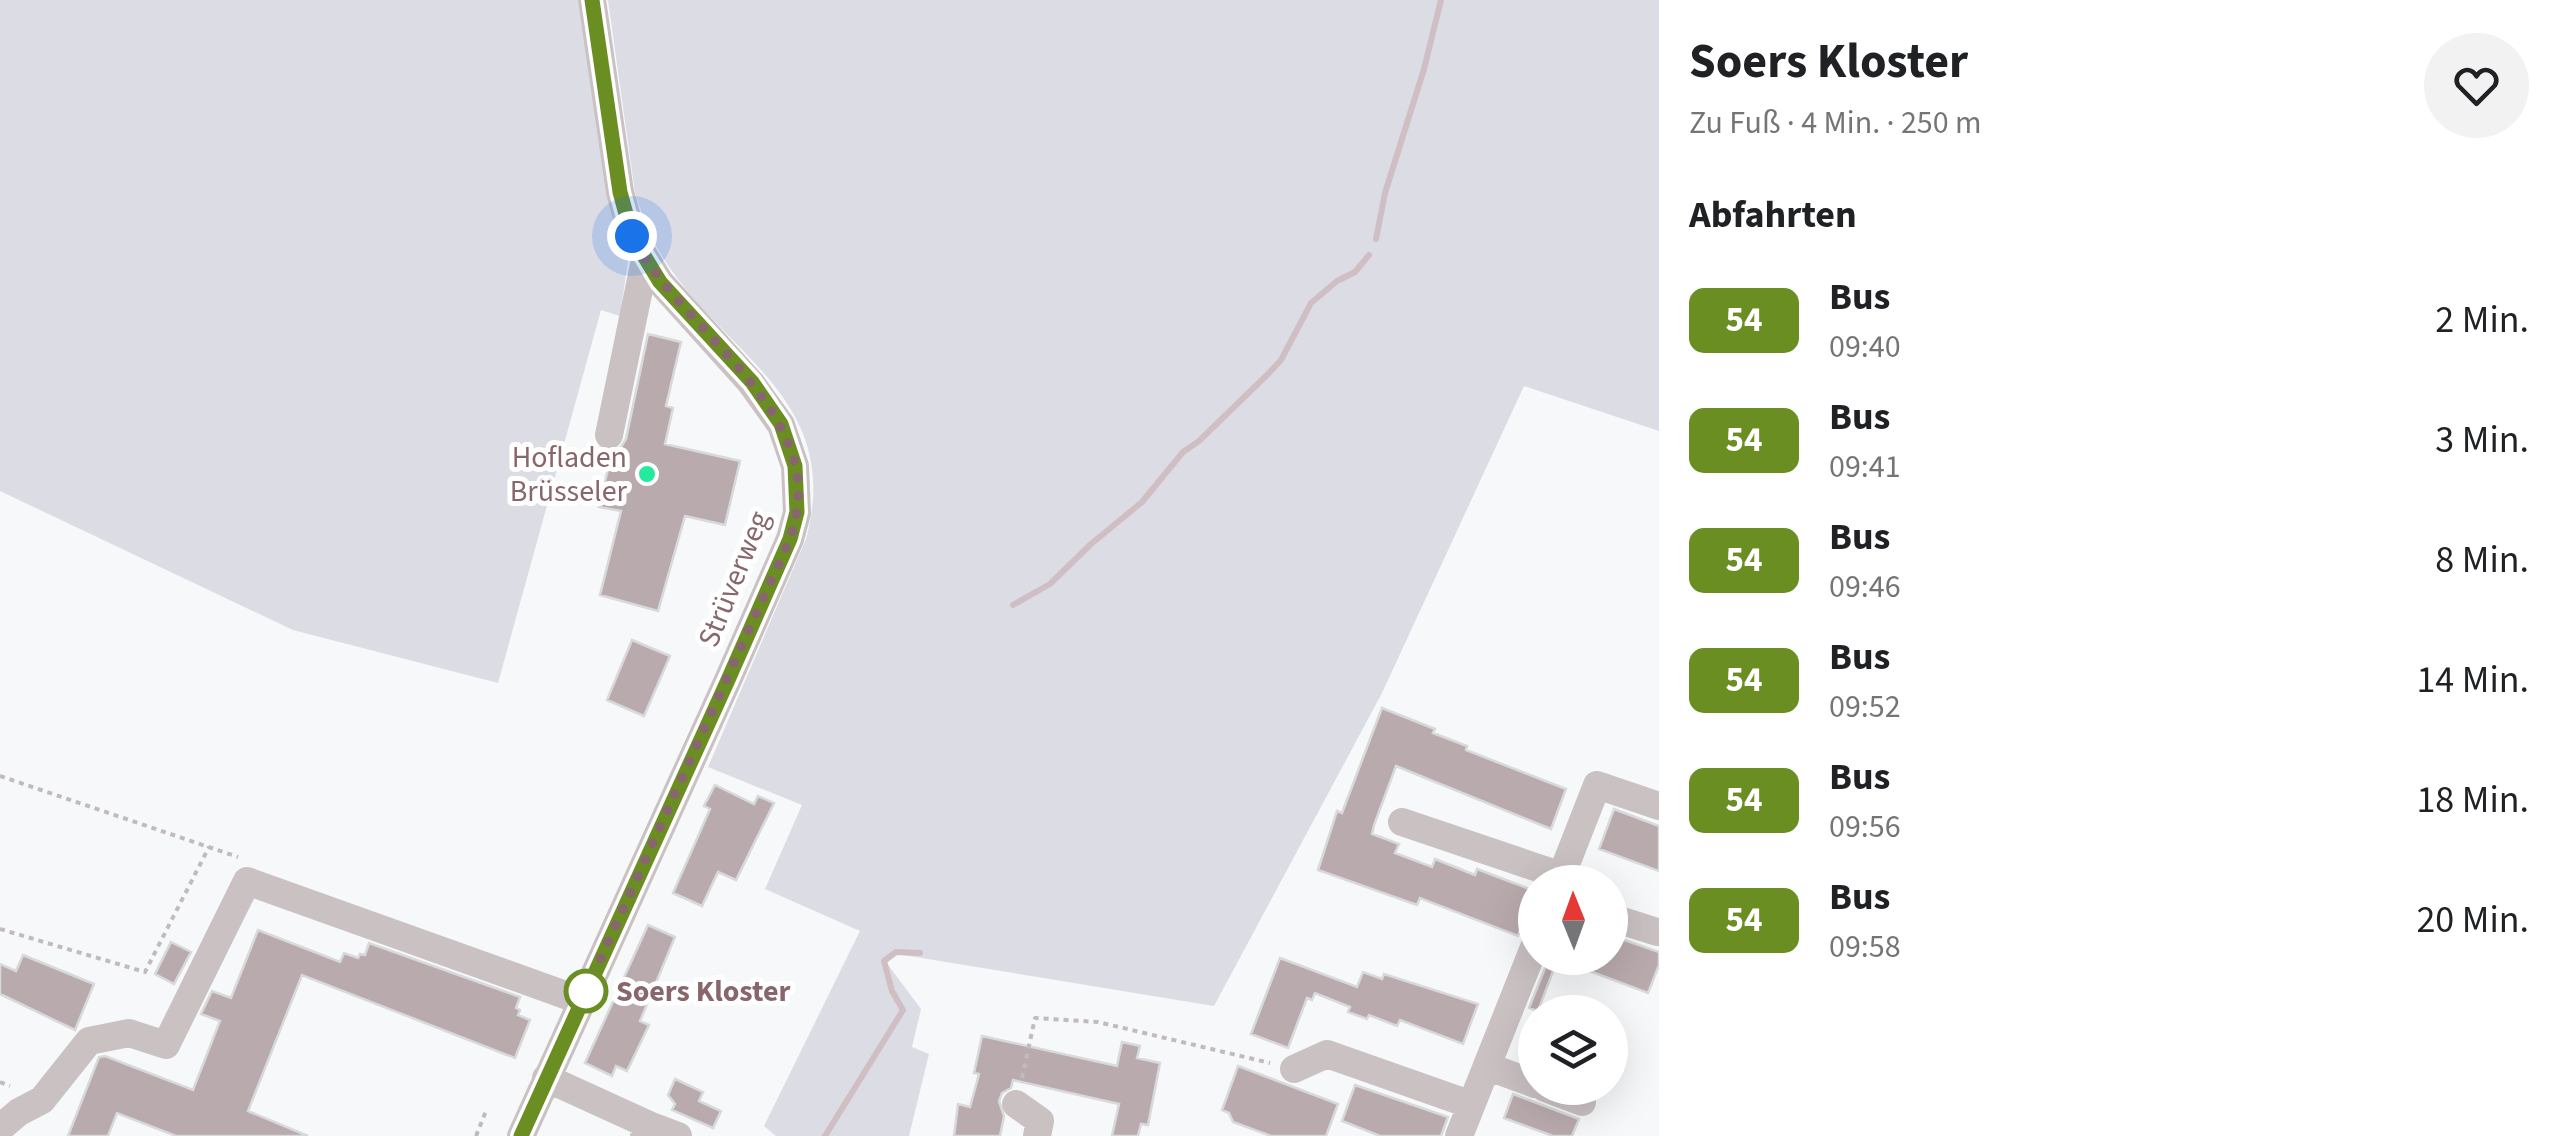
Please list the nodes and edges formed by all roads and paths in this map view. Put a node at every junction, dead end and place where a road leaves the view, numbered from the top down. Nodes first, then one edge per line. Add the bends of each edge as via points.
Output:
1 (592, 0) edge
2 (644, 260) junction
3 (609, 435) dead end
4 (0, 776) edge
5 (1659, 806) edge
6 (1402, 822) dead end
7 (1521, 865) edge
8 (1565, 865) edge
9 (1628, 923) edge
10 (0, 929) edge
11 (1657, 932) edge
12 (1524, 975) edge
13 (582, 1001) junction
14 (1489, 1067) junction
15 (1294, 1068) joint
16 (546, 1078) junction
17 (1518, 1078) edge
18 (1016, 1104) joint
19 (1469, 1104) junction
20 (486, 1111) dead end
21 (0, 1128) edge
22 (647, 1130) edge
23 (476, 1136) edge
24 (521, 1136) edge
25 (678, 1136) edge
26 (1037, 1136) edge
27 (1459, 1136) edge

1 - 2 street, Strüverweg via 620,192
2 - 3 street
2 - 13 street, Strüverweg via 781,424 795,466 797,512
4 - 10 path via 209,846 145,972
5 - 8 street via 1596,785
6 - 7 street
9 - 11 street
12 - 14 street
13 - 16 street, Strüverweg
13 - 21 street via 247,881 166,1045 128,1032 89,1041 42,1100
14 - 17 street
14 - 19 street
15 - 18 path via 1127,1028 1035,1018
15 - 19 street via 1327,1054
16 - 22 street
16 - 24 street, Strüverweg
18 - 26 street via 1040,1120
19 - 27 street
20 - 23 path
22 - 25 street

